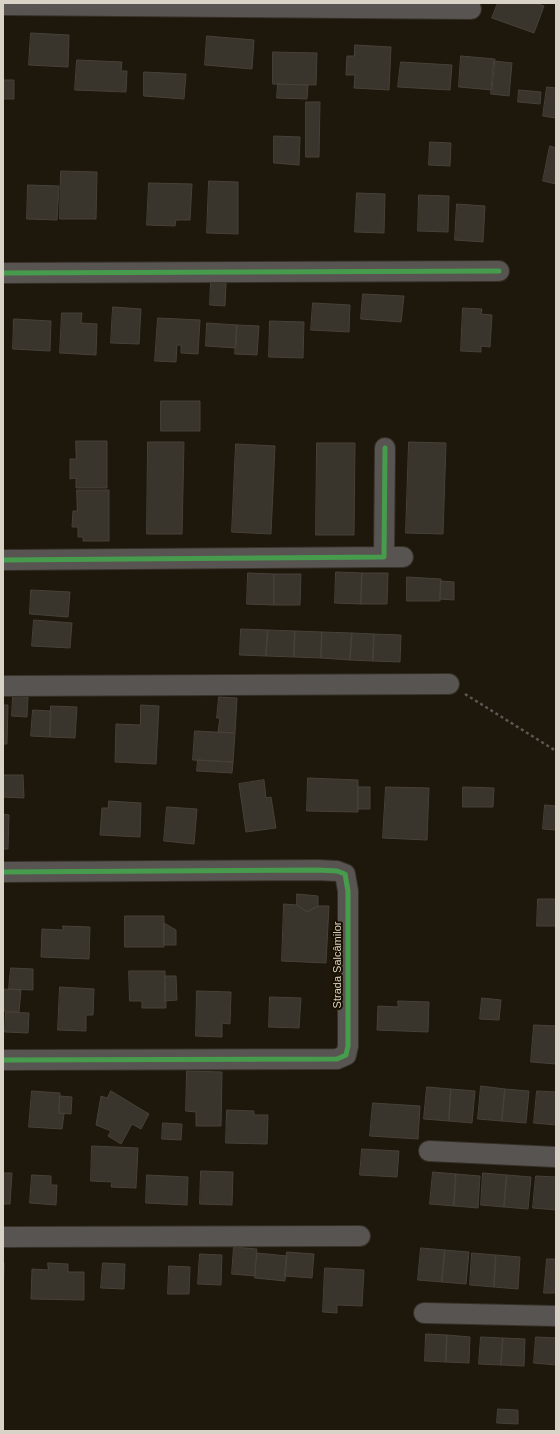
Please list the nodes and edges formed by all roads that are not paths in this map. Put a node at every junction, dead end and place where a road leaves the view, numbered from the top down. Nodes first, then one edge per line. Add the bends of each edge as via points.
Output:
1 (3, 5) edge
2 (471, 9) dead end
3 (499, 271) dead end
4 (3, 273) edge
5 (385, 448) dead end
6 (3, 560) edge
7 (450, 684) road end
8 (3, 686) edge
9 (3, 872) edge
10 (3, 1060) edge
11 (428, 1151) dead end
12 (556, 1157) edge
13 (360, 1236) dead end
14 (3, 1237) edge
15 (424, 1313) dead end
16 (556, 1316) edge

1 - 2 street
3 - 4 street
5 - 6 street via 393,557
7 - 8 street
9 - 10 street, Strada Salcâmilor via 317,870 344,874 348,891 348,1046 346,1055 337,1059
11 - 12 street
13 - 14 street
15 - 16 street

